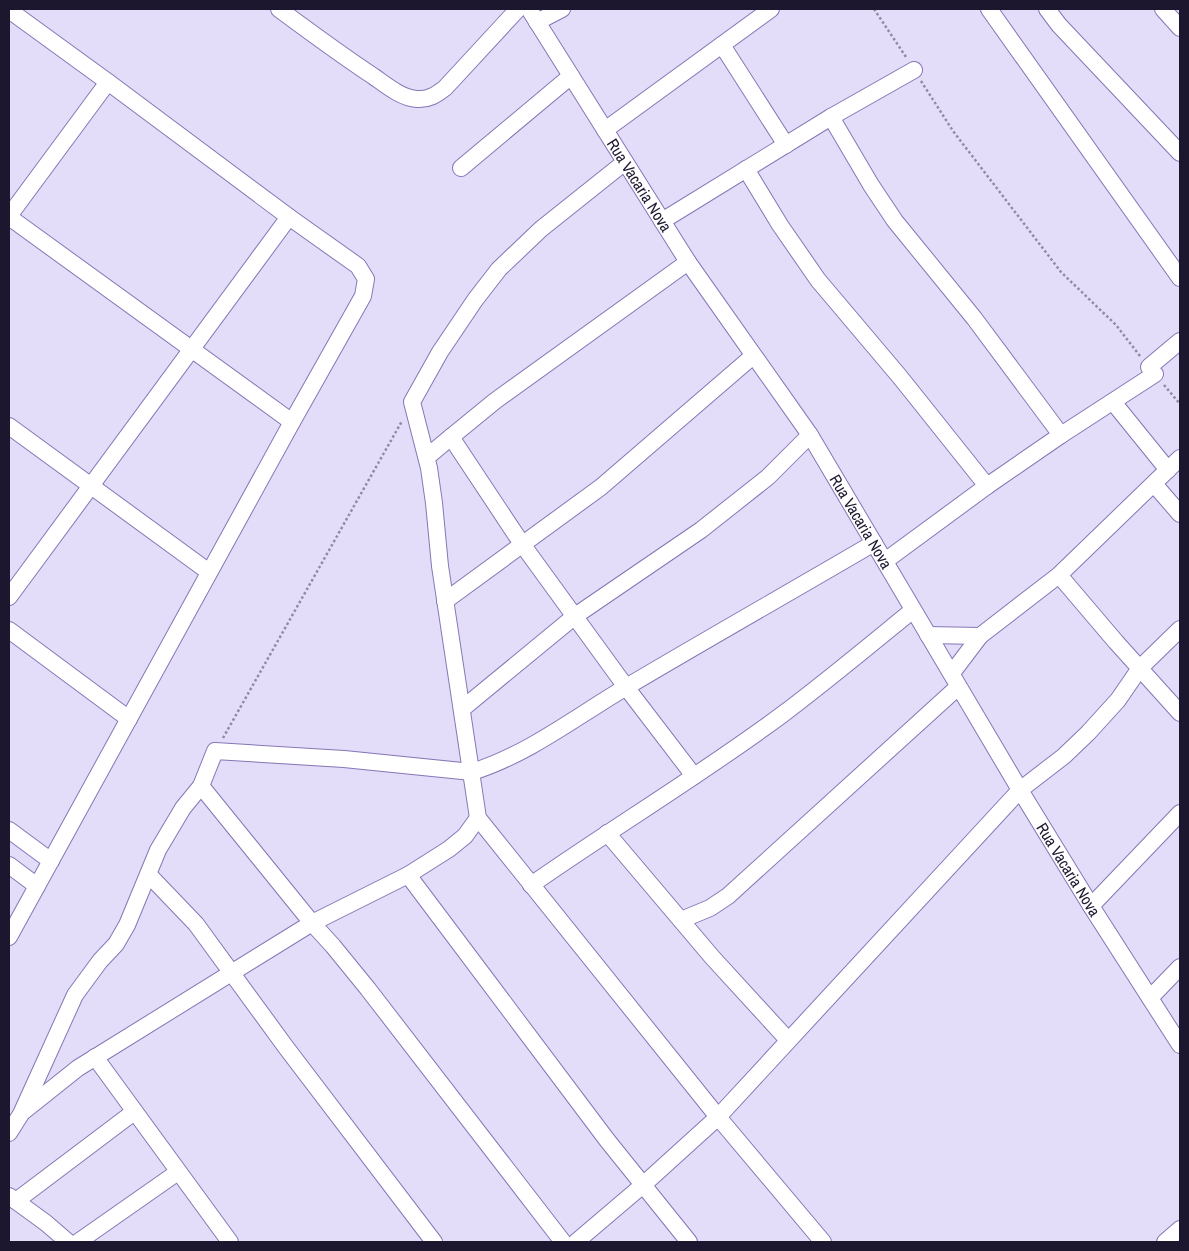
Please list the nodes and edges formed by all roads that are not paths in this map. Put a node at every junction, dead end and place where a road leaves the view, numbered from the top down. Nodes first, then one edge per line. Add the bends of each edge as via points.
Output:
1 (279, 9) edge
2 (518, 9) edge
3 (562, 9) edge
4 (771, 9) edge
5 (989, 9) edge
6 (1047, 9) edge
7 (1163, 9) edge
8 (9, 10) edge
9 (533, 15) edge
10 (1180, 28) edge
11 (722, 46) junction
12 (914, 70) road end
13 (571, 76) junction
14 (108, 82) junction
15 (831, 117) junction
16 (605, 130) junction
17 (786, 145) junction
18 (1180, 153) edge
19 (625, 162) junction
20 (461, 168) dead end
21 (746, 169) junction
22 (9, 217) edge
23 (289, 217) junction
24 (662, 221) junction
25 (688, 262) junction
26 (1180, 278) edge
27 (1180, 341) edge
28 (192, 350) junction
29 (753, 356) junction
30 (1113, 402) junction
31 (292, 422) junction
32 (9, 426) edge
33 (810, 435) junction
34 (1061, 435) junction
35 (452, 437) junction
36 (427, 458) junction
37 (1180, 458) edge
38 (1168, 470) junction
39 (1154, 484) junction
40 (91, 486) junction
41 (987, 486) junction
42 (1180, 514) edge
43 (874, 543) junction
44 (522, 544) junction
45 (885, 561) junction
46 (209, 572) junction
47 (1059, 575) junction
48 (9, 597) edge
49 (445, 601) junction
50 (914, 610) junction
51 (575, 616) junction
52 (1180, 629) edge
53 (9, 630) edge
54 (928, 635) junction
55 (980, 636) junction
56 (1140, 668) junction
57 (955, 680) junction
58 (626, 687) junction
59 (462, 709) junction
60 (1180, 713) edge
61 (129, 719) junction
62 (472, 772) junction
63 (694, 776) junction
64 (201, 786) junction
65 (1020, 790) junction
66 (1180, 812) edge
67 (478, 818) junction
68 (9, 830) edge
69 (607, 833) junction
70 (51, 861) junction
71 (9, 865) edge
72 (149, 875) junction
73 (408, 875) junction
74 (531, 885) junction
75 (37, 886) junction
76 (1092, 906) junction
77 (681, 920) junction
78 (312, 923) junction
79 (9, 937) edge
80 (1180, 967) edge
81 (233, 974) junction
82 (1150, 998) junction
83 (788, 1040) junction
84 (1180, 1045) edge
85 (95, 1057) junction
86 (134, 1112) junction
87 (21, 1114) junction
88 (718, 1117) junction
89 (9, 1133) edge
90 (178, 1172) junction
91 (643, 1185) junction
92 (12, 1198) edge
93 (1180, 1229) edge
94 (68, 1242) edge
95 (78, 1242) edge
96 (230, 1242) edge
97 (434, 1242) edge
98 (563, 1242) edge
99 (576, 1242) edge
100 (689, 1242) edge
101 (824, 1242) edge
102 (1164, 1242) edge

1 - 2 street via 390,88 417,99 431,97 444,88
3 - 9 street
4 - 11 street
5 - 26 street
6 - 18 street
7 - 10 street
8 - 14 street
9 - 13 street, Rua Vacaria Nova
11 - 16 street
11 - 17 street
12 - 15 street
13 - 16 street, Rua Vacaria Nova
13 - 20 street
14 - 22 street
14 - 23 street
15 - 17 street
15 - 34 street via 895,221 974,318
16 - 19 street, Rua Vacaria Nova
17 - 21 street
19 - 24 street, Rua Vacaria Nova
19 - 36 street via 541,229 499,269 440,352 412,402
21 - 24 street
21 - 41 street via 818,280
22 - 28 street
23 - 28 street
23 - 31 street via 358,266 366,279 363,296
24 - 25 street, Rua Vacaria Nova
25 - 29 street, Rua Vacaria Nova
25 - 35 street via 495,401
27 - 30 street via 1152,371
28 - 31 street
28 - 40 street
29 - 33 street, Rua Vacaria Nova
29 - 44 street via 601,487
30 - 34 street
30 - 38 street
31 - 46 street
32 - 40 street
33 - 43 street, Rua Vacaria Nova
33 - 51 street via 768,477 701,530
34 - 41 street
35 - 36 street
35 - 44 street
36 - 49 street
37 - 38 street
38 - 39 street
39 - 42 street
39 - 47 street
40 - 46 street
40 - 48 street
41 - 45 street
43 - 45 street, Rua Vacaria Nova
43 - 58 street
44 - 49 street
44 - 51 street
45 - 50 street, Rua Vacaria Nova
46 - 61 street
47 - 55 street
47 - 56 street
49 - 59 street
50 - 54 street, Rua Vacaria Nova
50 - 63 street via 782,715
51 - 58 street
51 - 59 street
52 - 56 street
53 - 61 street
54 - 55 street
54 - 57 street, Rua Vacaria Nova
55 - 57 street
56 - 60 street
56 - 65 street via 1096,724 1064,756
57 - 65 street, Rua Vacaria Nova
57 - 77 street via 728,896 710,908
58 - 62 street via 524,750
58 - 63 street
59 - 62 street
61 - 70 street
62 - 64 street via 344,759 216,752
62 - 67 street
63 - 69 street
64 - 72 street via 183,808 158,850
64 - 78 street
65 - 76 street, Rua Vacaria Nova
65 - 83 street
66 - 76 street
67 - 73 street via 465,836
67 - 74 street
68 - 70 street
69 - 74 street
69 - 77 street
70 - 75 street
71 - 75 street
72 - 81 street via 196,924
72 - 87 street via 120,938 75,995
73 - 78 street
73 - 91 street
74 - 88 street
75 - 79 street
76 - 82 street, Rua Vacaria Nova
77 - 83 street
78 - 81 street
78 - 98 street via 368,989
80 - 82 street
81 - 85 street
81 - 97 street
82 - 84 street, Rua Vacaria Nova
83 - 88 street
85 - 86 street
85 - 87 street
86 - 90 street
86 - 92 street
87 - 89 street
88 - 91 street
88 - 101 street
90 - 95 street
90 - 96 street
91 - 99 street
91 - 100 street
92 - 94 street
93 - 102 street

